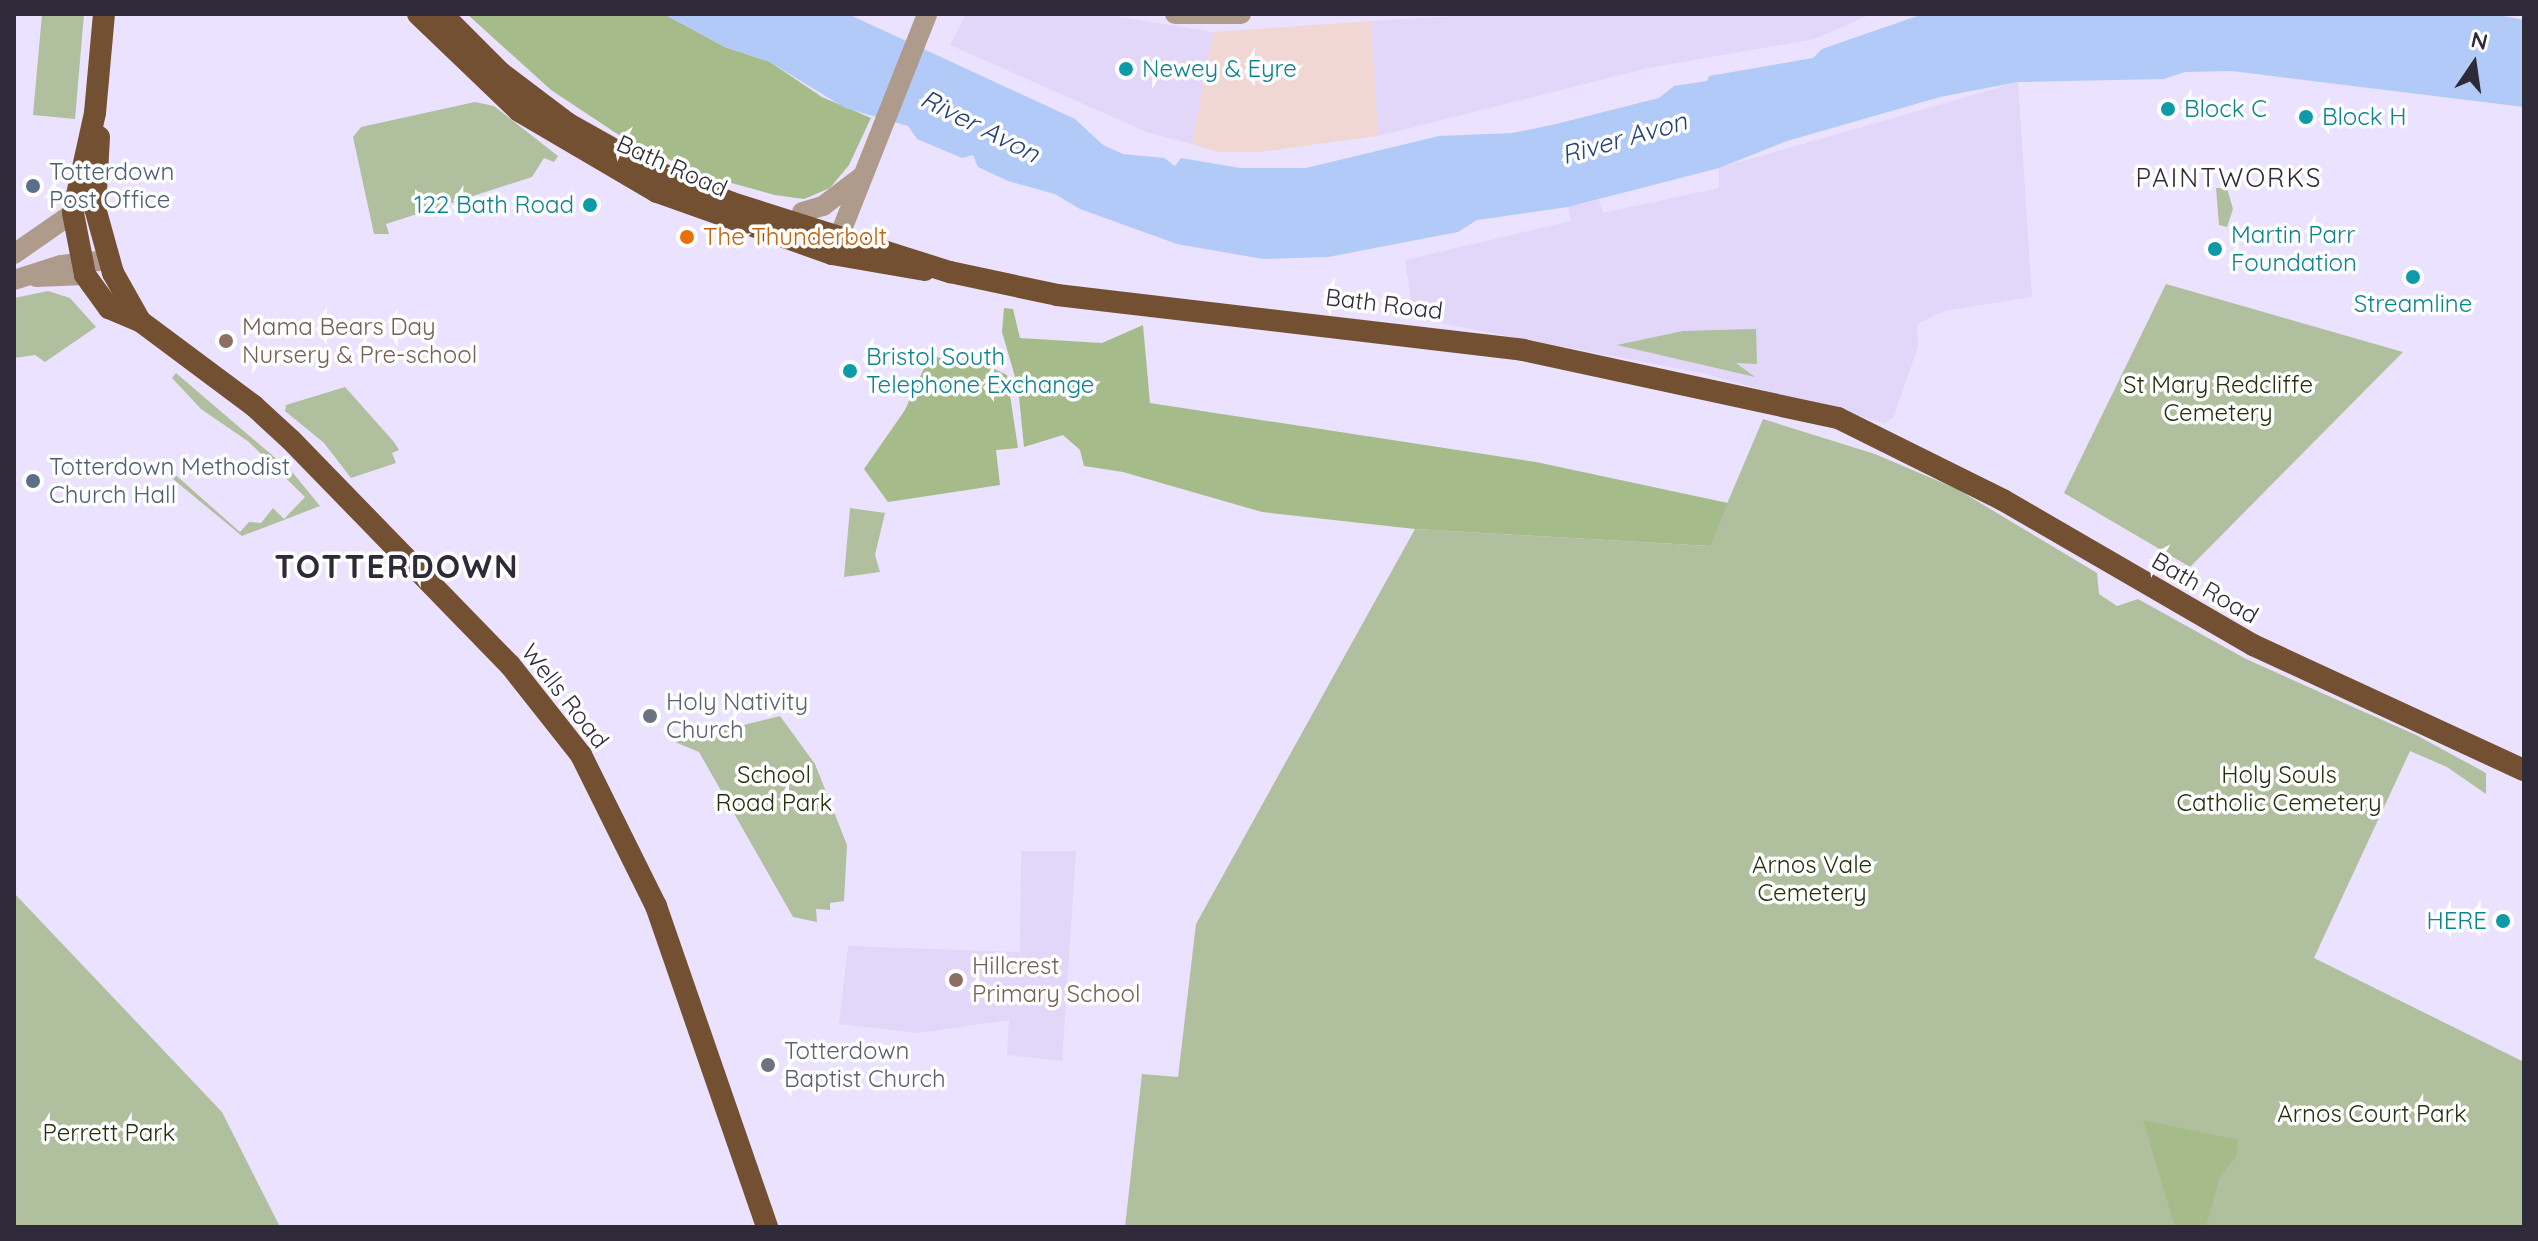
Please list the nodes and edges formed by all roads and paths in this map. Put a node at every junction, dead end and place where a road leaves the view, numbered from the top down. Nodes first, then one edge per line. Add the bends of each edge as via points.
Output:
1 (104, 14) edge
2 (418, 14) edge
3 (442, 14) edge
4 (1175, 14) edge
5 (1241, 14) edge
6 (927, 15) edge
7 (863, 174) junction
8 (676, 183) junction
9 (84, 211) junction
10 (802, 212) joint
11 (836, 244) junction
12 (14, 254) edge
13 (92, 264) junction
14 (23, 278) edge
15 (2524, 770) edge
16 (767, 1227) edge

1 - 9 highway, Wells Road
2 - 11 highway, Bath Road via 519,111 610,169 668,197
3 - 8 highway, Bath Road via 501,73 567,123
4 - 5 street
6 - 7 street
7 - 10 street via 823,206
7 - 11 street
8 - 10 highway, Bath Road
8 - 11 highway, Bath Road
9 - 12 street
9 - 13 highway, Wells Road
11 - 15 highway, Bath Road via 892,267 950,272 1057,295 1523,350 1838,418 2003,500 2240,638
13 - 14 street via 45,268
13 - 16 highway, Wells Road via 140,321 291,440 510,665 581,755 656,906

